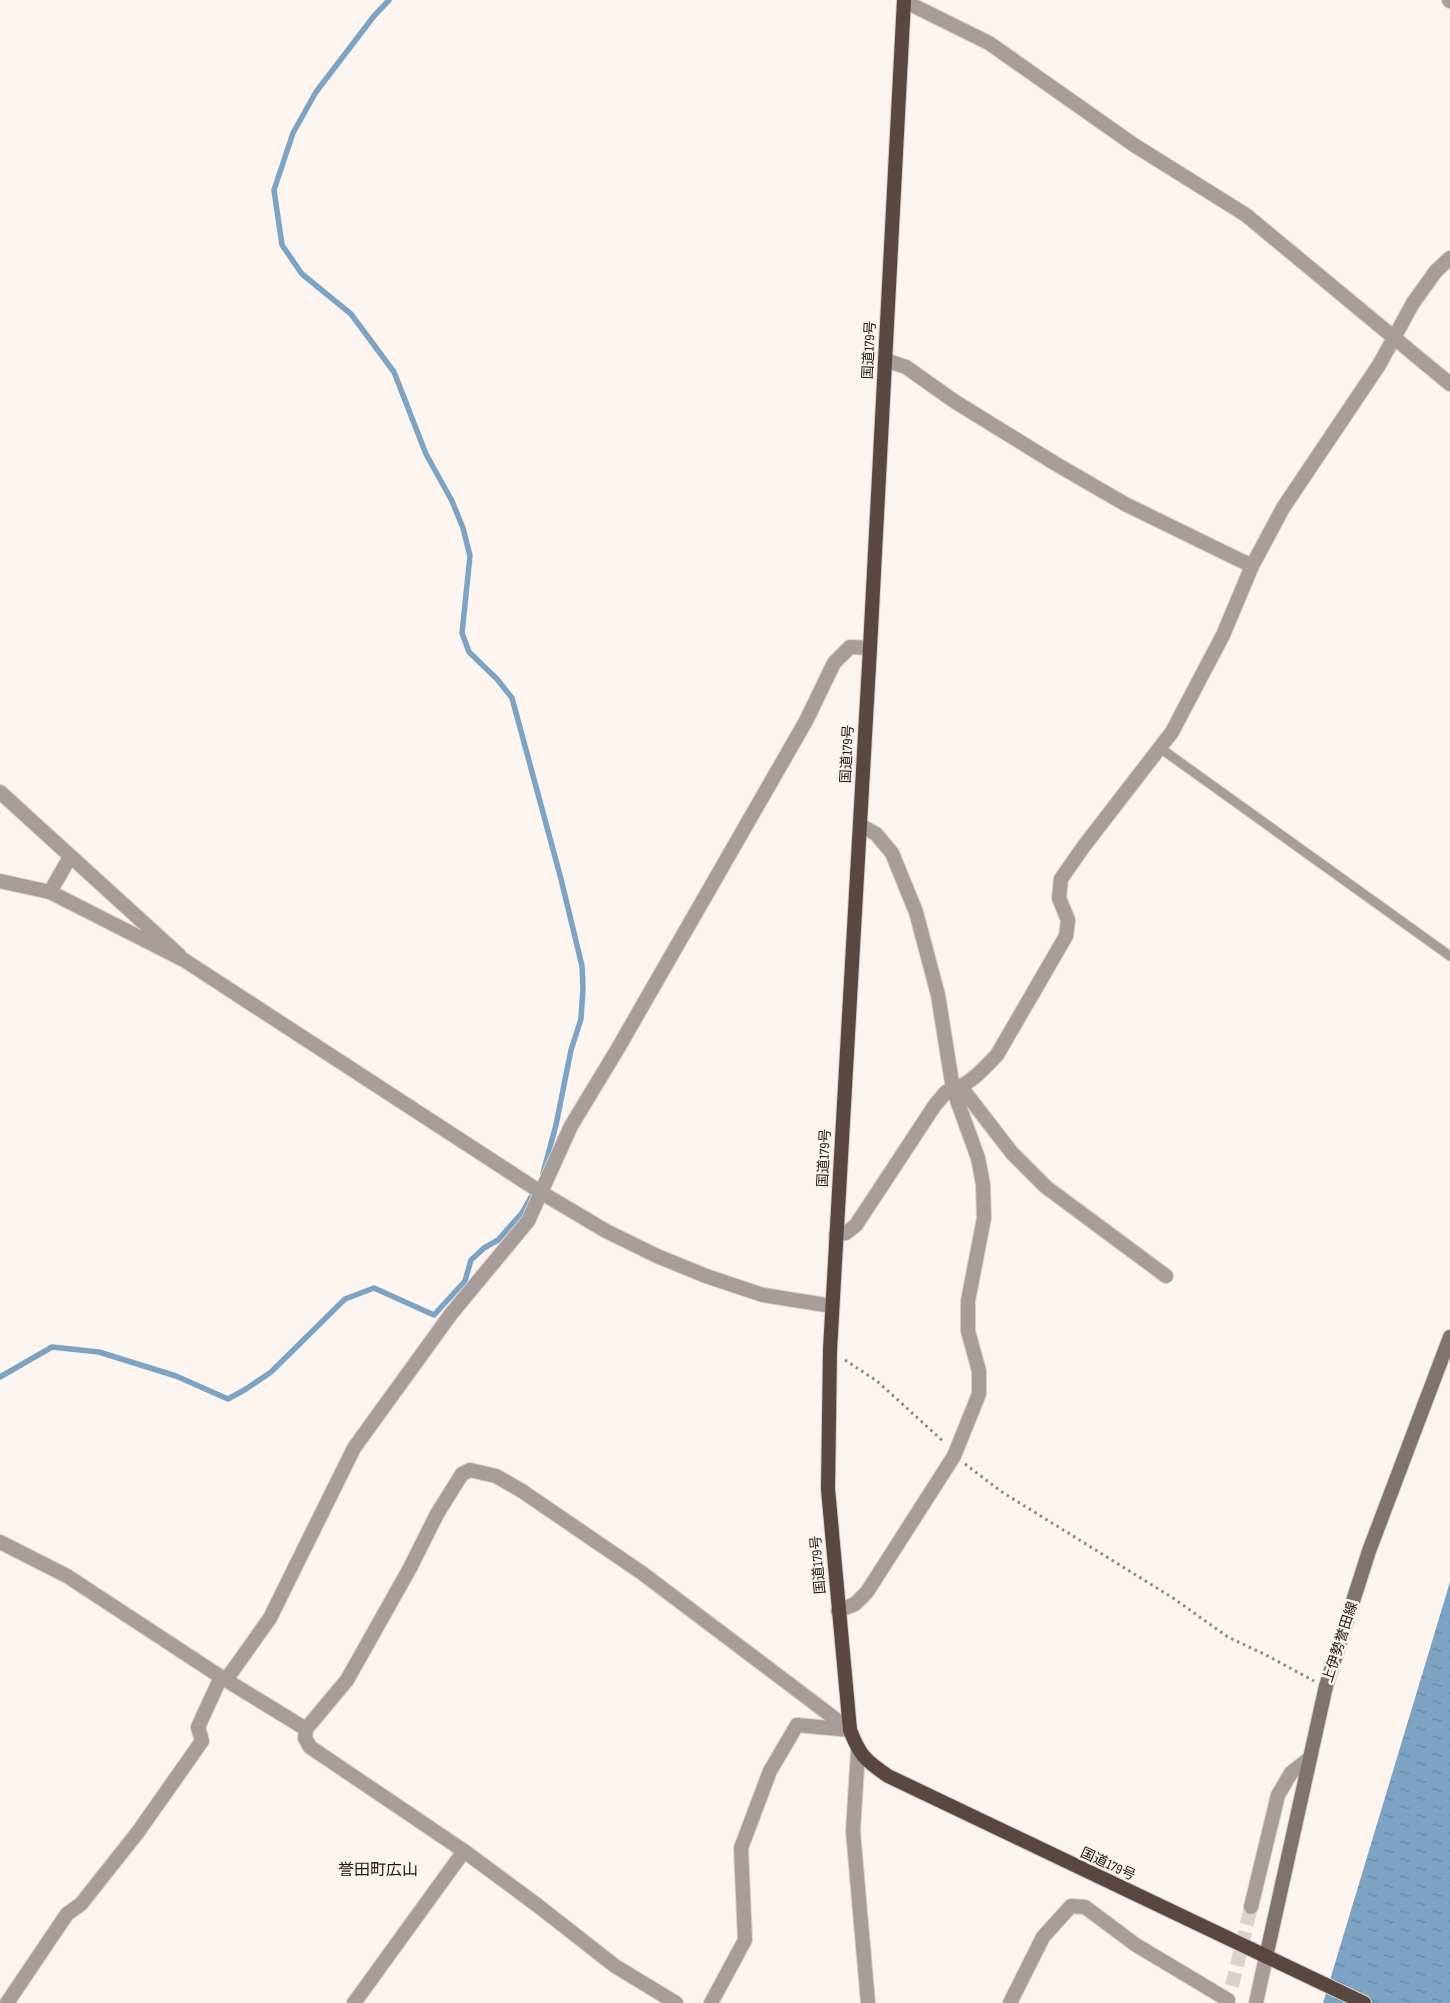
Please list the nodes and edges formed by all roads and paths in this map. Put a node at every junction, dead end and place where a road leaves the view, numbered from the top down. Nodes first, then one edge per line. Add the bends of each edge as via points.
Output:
1 (904, 0) edge
2 (1450, 258) edge
3 (1394, 338) junction
4 (885, 360) junction
5 (1450, 384) edge
6 (1252, 566) junction
7 (870, 648) junction
8 (1160, 748) junction
9 (0, 792) edge
10 (860, 825) junction
11 (70, 856) junction
12 (0, 880) edge
13 (50, 892) junction
14 (1450, 956) edge
15 (184, 960) junction
16 (957, 1088) junction
17 (537, 1189) junction
18 (836, 1235) junction
19 (1166, 1276) dead end
20 (832, 1306) junction
21 (1450, 1337) edge
22 (830, 1350) junction
23 (954, 1456) junction
24 (0, 1542) edge
25 (838, 1611) junction
26 (224, 1678) junction
27 (1326, 1686) junction
28 (306, 1728) junction
29 (850, 1730) junction
30 (858, 1751) junction
31 (1310, 1758) junction
32 (464, 1851) junction
33 (1251, 1907) tunnel mouth
34 (1266, 1957) junction
35 (1229, 1996) edge
36 (7, 2003) edge
37 (354, 2003) edge
38 (676, 2003) edge
39 (711, 2003) edge
40 (868, 2003) edge
41 (1010, 2003) edge
42 (1256, 2003) edge
43 (1364, 2003) edge

1 - 3 street via 989,43 1134,145 1246,215
1 - 4 highway, 国道179号
2 - 3 street via 1436,271 1413,303
3 - 5 street
3 - 6 street via 1283,508
4 - 6 street via 906,367 1116,499
4 - 7 highway, 国道179号
6 - 8 street via 1223,635 1172,732
7 - 10 highway, 国道179号
7 - 17 street via 850,647 834,663 806,721
8 - 14 lane
8 - 16 street via 1061,879 1059,898 1068,920 1066,936 996,1055 981,1072
9 - 11 street
10 - 16 street via 876,834 892,853 916,912 938,995
10 - 18 highway, 国道179号
11 - 13 street
11 - 15 street
12 - 13 street
13 - 15 street
15 - 17 street
16 - 18 street via 946,1092 935,1105 856,1225 846,1233
16 - 19 street via 1012,1154 1046,1187
16 - 23 street via 978,1158 984,1218 968,1301 968,1331 979,1371 979,1394
17 - 20 street via 606,1231 706,1276 763,1295
17 - 26 street via 528,1221 451,1314 354,1448 270,1618
18 - 20 highway, 国道179号
20 - 22 highway, 国道179号
21 - 27 main road, 上伊勢誉田線 via 1369,1551
22 - 23 path via 877,1381 941,1438
22 - 25 highway, 国道179号 via 828,1489
23 - 25 street via 867,1592 855,1604
23 - 27 path via 1002,1492 1173,1598 1228,1637
24 - 26 street via 67,1576
25 - 29 highway, 国道179号
26 - 28 street
26 - 36 street via 198,1727 202,1741 138,1832 81,1904 67,1914
27 - 31 main road, 上伊勢誉田線
28 - 29 street via 347,1680 437,1514 462,1474 470,1470 496,1476 522,1491 642,1573
28 - 32 street via 305,1738 310,1747
29 - 30 highway, 国道179号
29 - 39 street via 797,1725 770,1771 741,1848 745,1940
30 - 34 highway, 国道179号 via 888,1776
30 - 40 street via 853,1831
31 - 33 street via 1291,1773 1278,1795
31 - 34 main road, 上伊勢誉田線
32 - 37 street
32 - 38 street via 615,1966
34 - 42 street
34 - 43 highway, 国道179号
35 - 41 street via 1136,1945 1085,1907 1071,1906 1043,1937

